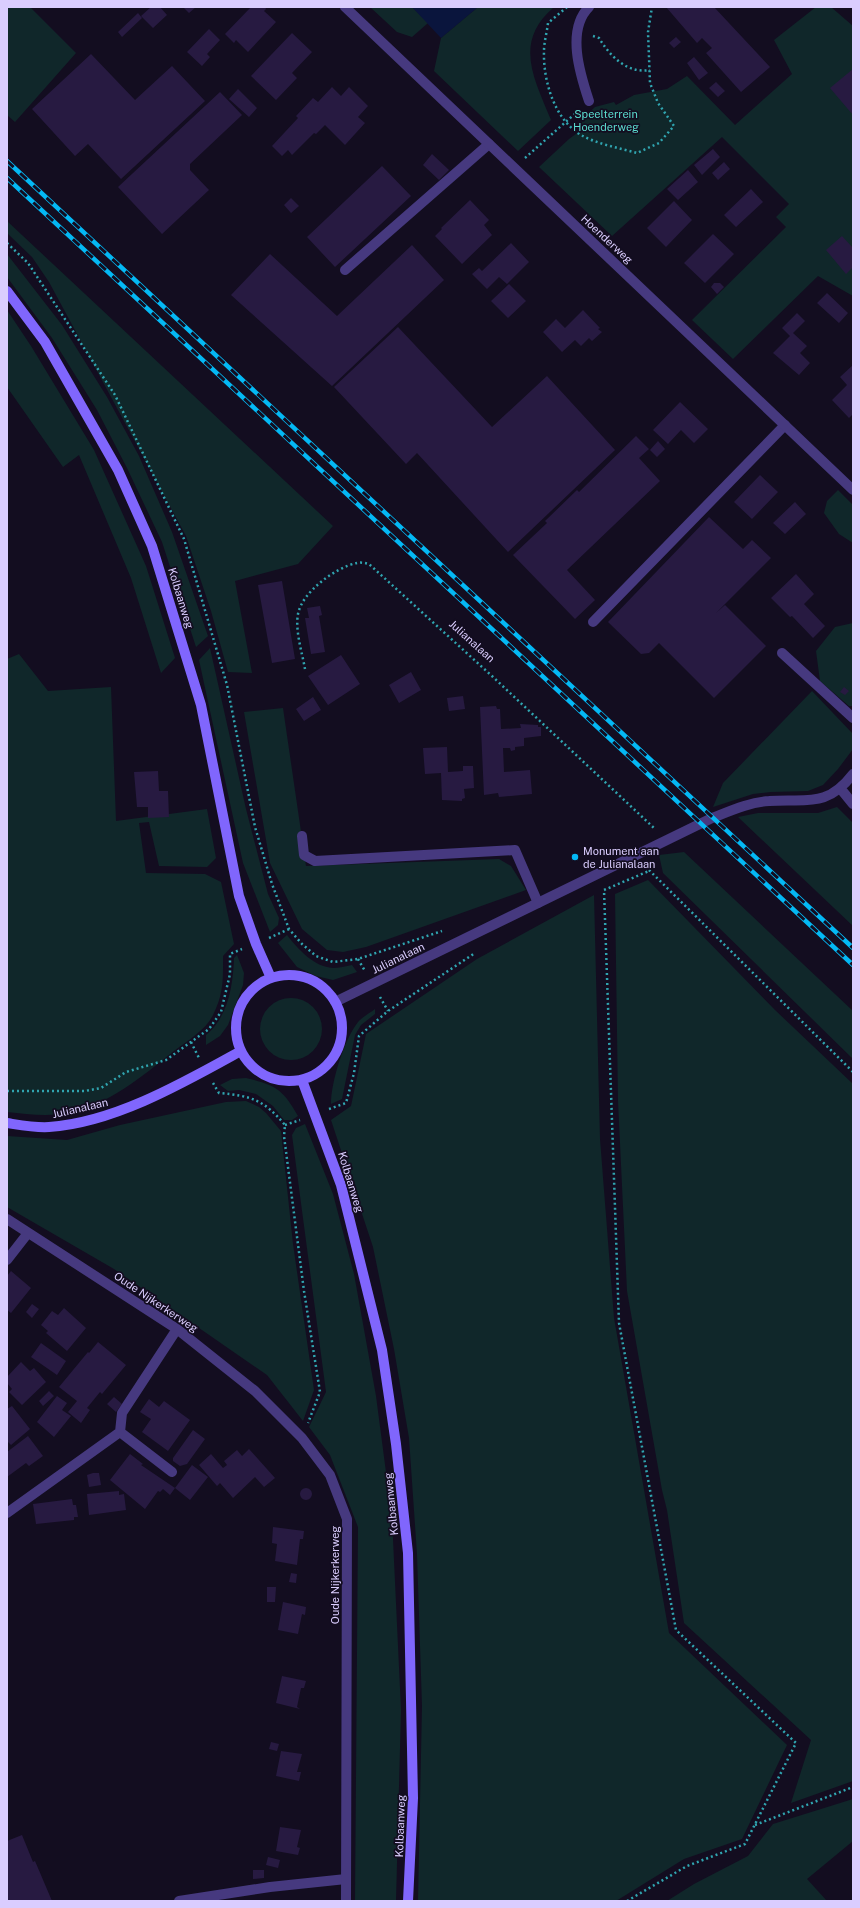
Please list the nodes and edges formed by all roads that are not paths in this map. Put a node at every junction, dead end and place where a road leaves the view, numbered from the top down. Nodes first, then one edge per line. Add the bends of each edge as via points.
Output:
1 (345, 7) edge
2 (589, 7) edge
3 (590, 101) road end
4 (489, 144) junction
5 (345, 270) dead end
6 (7, 291) edge
7 (785, 425) junction
8 (853, 490) edge
9 (593, 622) dead end
10 (782, 653) dead end
11 (853, 718) edge
12 (853, 774) edge
13 (840, 788) junction
14 (853, 804) edge
15 (302, 836) dead end
16 (538, 904) junction
17 (271, 978) junction
18 (335, 1002) junction
19 (241, 1051) junction
20 (302, 1080) junction
21 (7, 1122) edge
22 (7, 1219) edge
23 (28, 1233) junction
24 (7, 1260) edge
25 (177, 1329) junction
26 (120, 1432) junction
27 (172, 1472) dead end
28 (7, 1513) edge
29 (346, 1879) junction
30 (179, 1901) edge
31 (346, 1901) edge
32 (408, 1901) edge

1 - 4 street, Hoenderweg
2 - 3 street via 581,15 577,32 580,75
4 - 5 street
4 - 7 street, Hoenderweg
6 - 17 street, Kolbaanweg via 49,348 118,470 152,546 201,705 239,896
7 - 8 street, Hoenderweg
7 - 9 street
10 - 11 street
12 - 13 street, Julianalaan
13 - 14 street
13 - 16 street, Julianalaan via 820,800 768,801 741,807 712,818
15 - 16 street via 304,855 315,861 515,850
16 - 18 street, Julianalaan
17 - 18 street via 289,975 307,978 323,987
17 - 19 street via 255,987 243,1000 237,1016 236,1034
18 - 20 street via 342,1020 341,1040 334,1058 320,1072
19 - 20 street via 249,1064 260,1073 288,1082
19 - 21 street, Julianalaan via 154,1096 102,1117 49,1127
20 - 32 street, Kolbaanweg via 341,1185 382,1350 396,1444 408,1553 413,1798
22 - 23 street, Oude Nijkerkerweg
23 - 24 street
23 - 25 street, Oude Nijkerkerweg
25 - 26 street via 122,1413
25 - 29 street, Oude Nijkerkerweg via 255,1391 302,1438 330,1475 347,1519
26 - 27 street
26 - 28 street
29 - 30 street
29 - 31 street, Oude Nijkerkerweg

